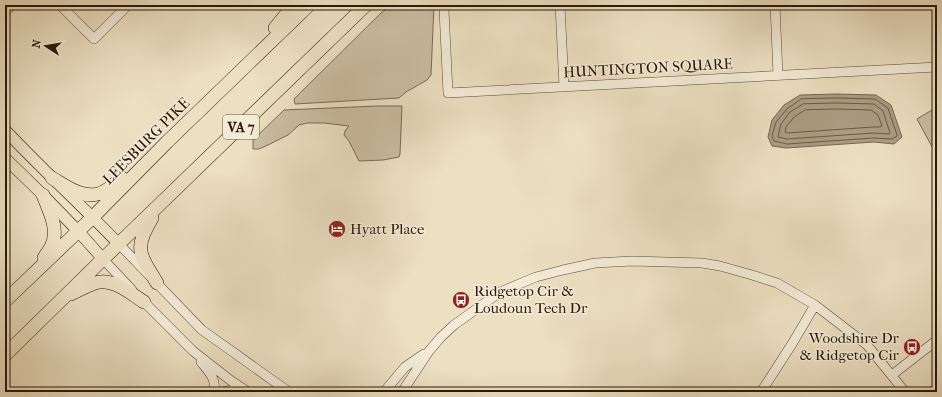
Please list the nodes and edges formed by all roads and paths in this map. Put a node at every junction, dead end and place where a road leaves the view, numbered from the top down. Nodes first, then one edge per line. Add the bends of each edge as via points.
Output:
1 (13, 5) edge
2 (60, 5) edge
3 (128, 5) edge
4 (294, 5) edge
5 (309, 5) edge
6 (445, 5) edge
7 (560, 5) edge
8 (775, 5) edge
9 (365, 6) edge
10 (5, 11) edge
11 (937, 67) edge
12 (778, 75) junction
13 (234, 77) junction
14 (564, 87) junction
15 (5, 130) edge
16 (167, 142) junction
17 (7, 162) edge
18 (52, 178) junction
19 (42, 195) junction
20 (158, 206) junction
21 (93, 217) junction
22 (78, 231) junction
23 (119, 244) junction
24 (103, 259) junction
25 (34, 272) junction
26 (157, 283) junction
27 (63, 298) junction
28 (5, 301) edge
29 (144, 302) junction
30 (815, 305) junction
31 (937, 340) edge
32 (193, 351) junction
33 (429, 351) junction
34 (5, 354) edge
35 (892, 375) junction
36 (214, 392) edge
37 (223, 392) edge
38 (247, 392) edge
39 (289, 392) edge
40 (384, 392) edge
41 (402, 392) edge
42 (761, 392) edge
43 (905, 392) edge

1 - 10 street
2 - 3 street via 94,39
4 - 13 highway
5 - 13 highway, LEESBURG PIKE / VA 7
6 - 14 street, HUNTINGTON SQUARE via 448,93
7 - 14 street
8 - 12 street
9 - 20 highway, VA 7
11 - 12 street, HUNTINGTON SQUARE
12 - 14 street, HUNTINGTON SQUARE
13 - 16 highway, LEESBURG PIKE / VA 7
15 - 18 main road
16 - 18 highway via 99,194 87,195 76,192
16 - 21 highway, LEESBURG PIKE / VA 7
17 - 19 main road
18 - 21 main road
19 - 22 main road
19 - 25 highway via 54,224 54,237 52,246
20 - 23 highway, VA 7
20 - 26 highway via 145,228 140,247 143,260
21 - 22 highway, LEESBURG PIKE / VA 7
21 - 23 main road
22 - 24 main road
22 - 25 highway, LEESBURG PIKE / VA 7
23 - 24 highway, VA 7
23 - 26 street
24 - 27 highway, VA 7
24 - 29 street
25 - 28 highway, LEESBURG PIKE / VA 7
26 - 39 street via 202,330
27 - 29 highway via 96,282 105,282 123,288
27 - 34 highway, VA 7
29 - 32 street
30 - 33 street via 777,284 720,266 632,261 594,263 536,277 500,292 454,325
30 - 35 street via 867,345
30 - 42 street
31 - 35 street
32 - 36 street via 212,377
32 - 38 street
33 - 40 street via 405,367
33 - 41 street
35 - 43 street
37 - 38 street

